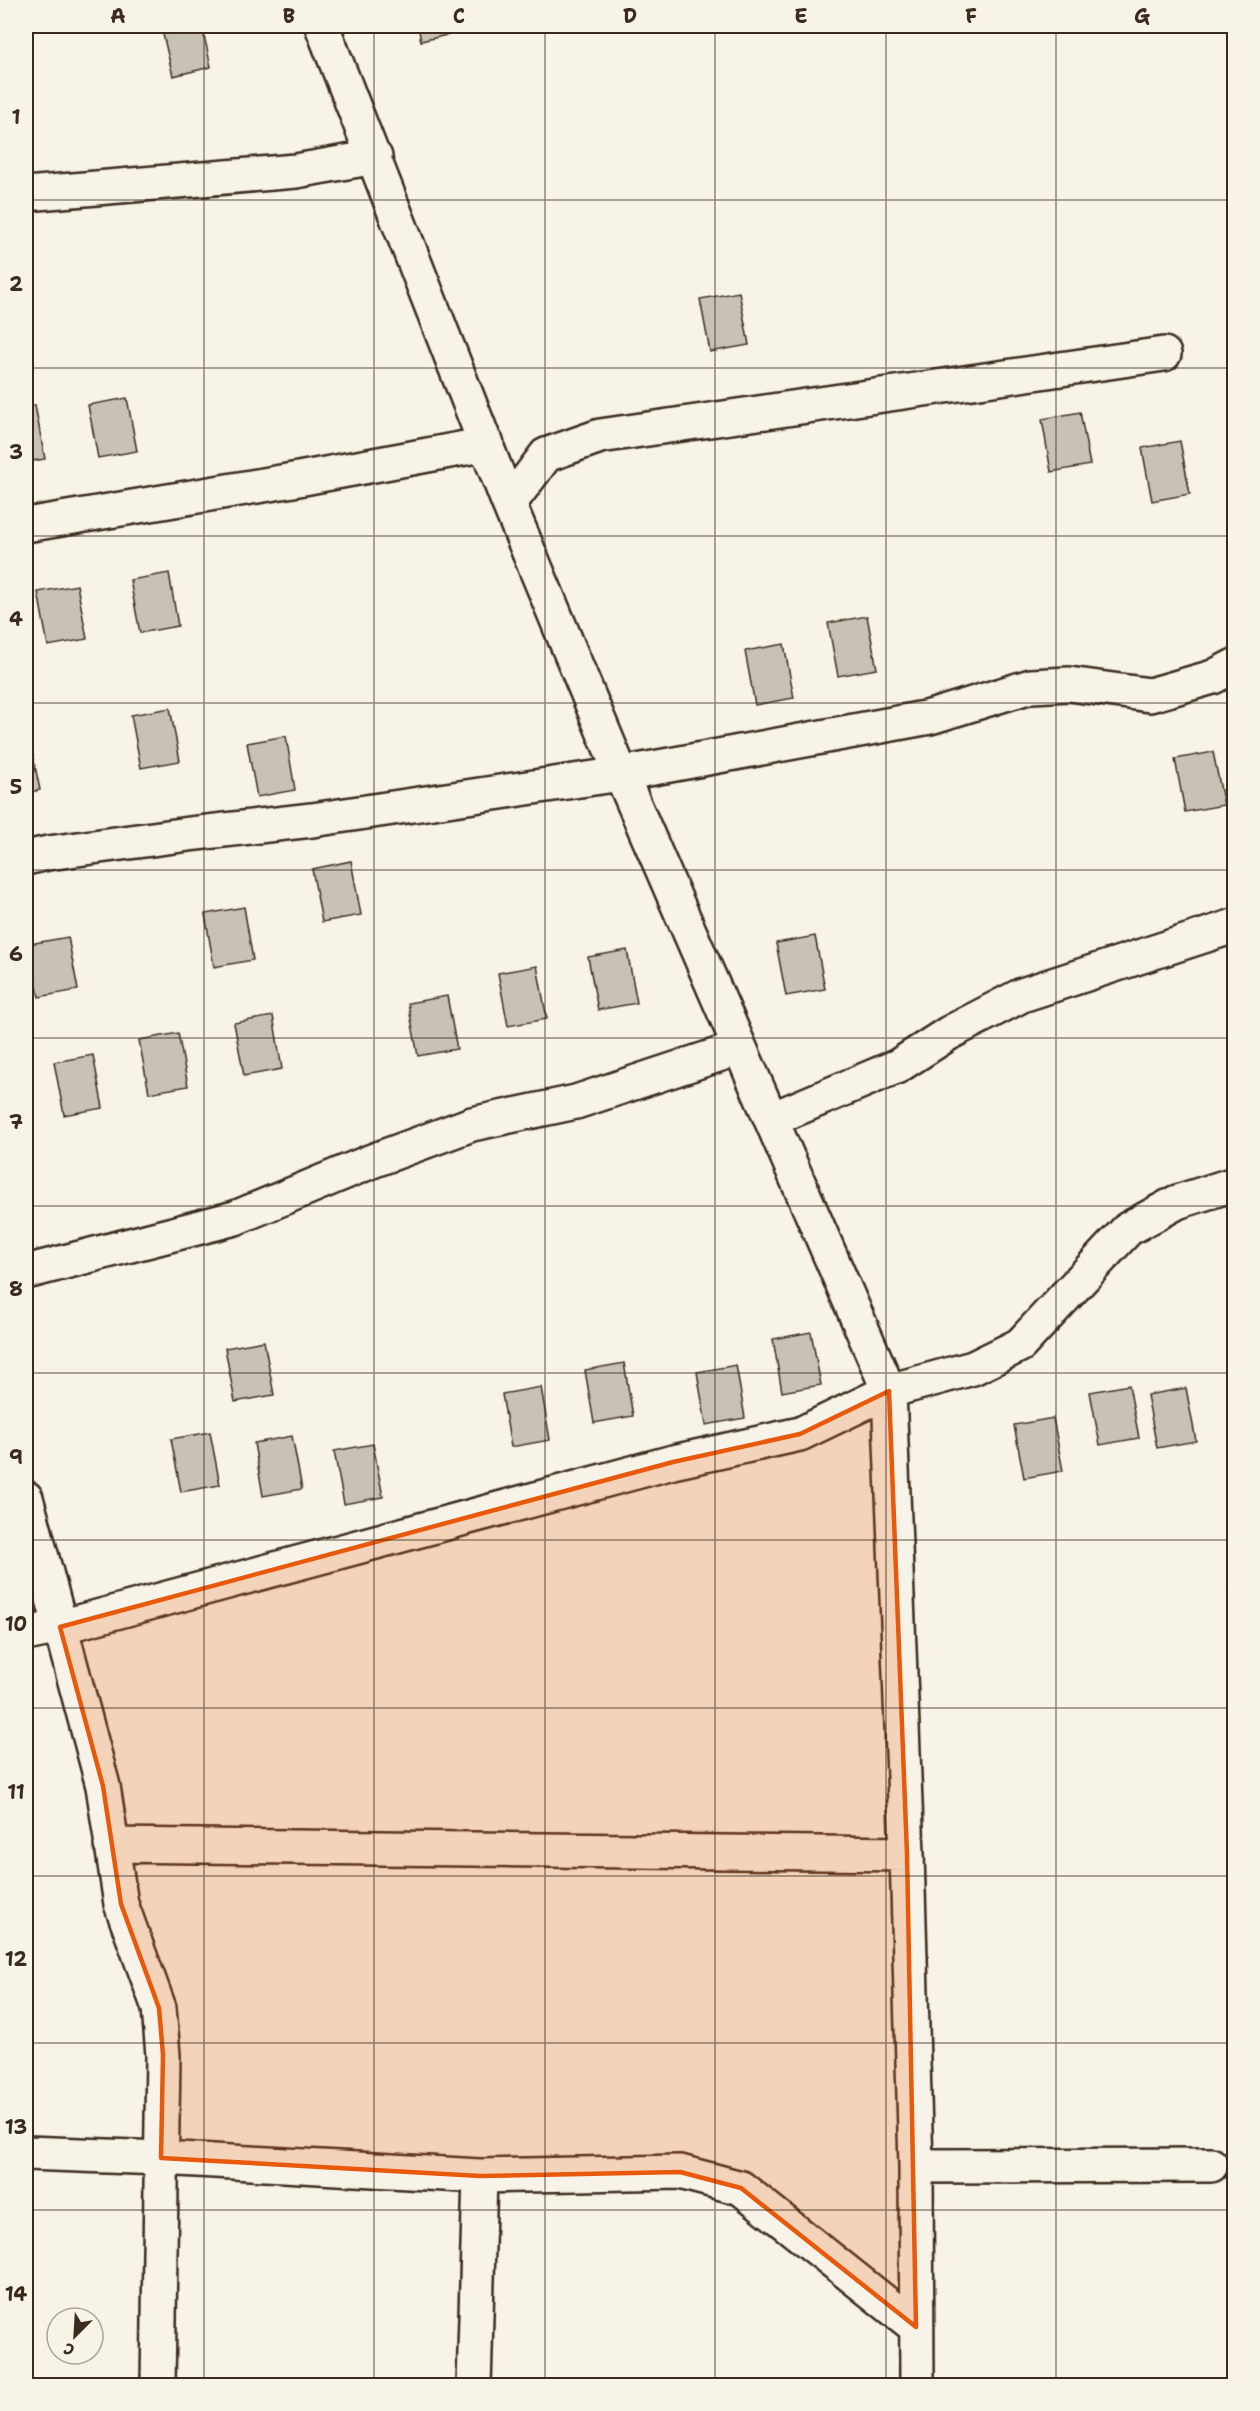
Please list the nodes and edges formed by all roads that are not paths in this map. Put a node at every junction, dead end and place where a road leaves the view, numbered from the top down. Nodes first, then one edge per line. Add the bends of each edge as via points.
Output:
1 (322, 26) edge
2 (375, 157) junction
3 (26, 194) edge
4 (1164, 354) dead end
5 (487, 444) junction
6 (509, 504) junction
7 (26, 525) edge
8 (1234, 666) edge
9 (621, 774) junction
10 (26, 858) edge
11 (1234, 927) edge
12 (740, 1048) junction
13 (772, 1119) junction
14 (1234, 1184) edge
15 (26, 1272) edge
16 (889, 1391) junction
17 (26, 1498) edge
18 (60, 1627) junction
19 (26, 1634) edge
20 (111, 1845) junction
21 (907, 1854) junction
22 (26, 2153) edge
23 (161, 2158) junction
24 (1211, 2165) dead end
25 (916, 2166) junction
26 (480, 2176) junction
27 (916, 2327) junction
28 (158, 2385) edge
29 (474, 2385) edge
30 (917, 2385) edge

1 - 2 street
2 - 3 street via 296,171
2 - 5 street
4 - 6 street via 600,435 546,455
5 - 6 street
5 - 7 street
6 - 9 street
8 - 9 street via 1213,677 1150,695 1069,684 1031,686 930,717
9 - 10 street
9 - 12 street
11 - 13 street via 1022,995 949,1033 898,1066
12 - 13 street
12 - 15 street via 576,1102 472,1124 235,1218
13 - 16 street
14 - 16 street via 1177,1202 1128,1229 1020,1345 973,1368
16 - 18 street via 800,1434 673,1462
16 - 21 street
17 - 18 street
18 - 19 street
18 - 20 street via 103,1786
20 - 21 street
20 - 23 street via 121,1904 159,2008 163,2055
21 - 25 street
22 - 23 street
23 - 26 street
23 - 28 street
24 - 25 street
25 - 27 street
26 - 27 street via 680,2172 741,2188
26 - 29 street
27 - 30 street

